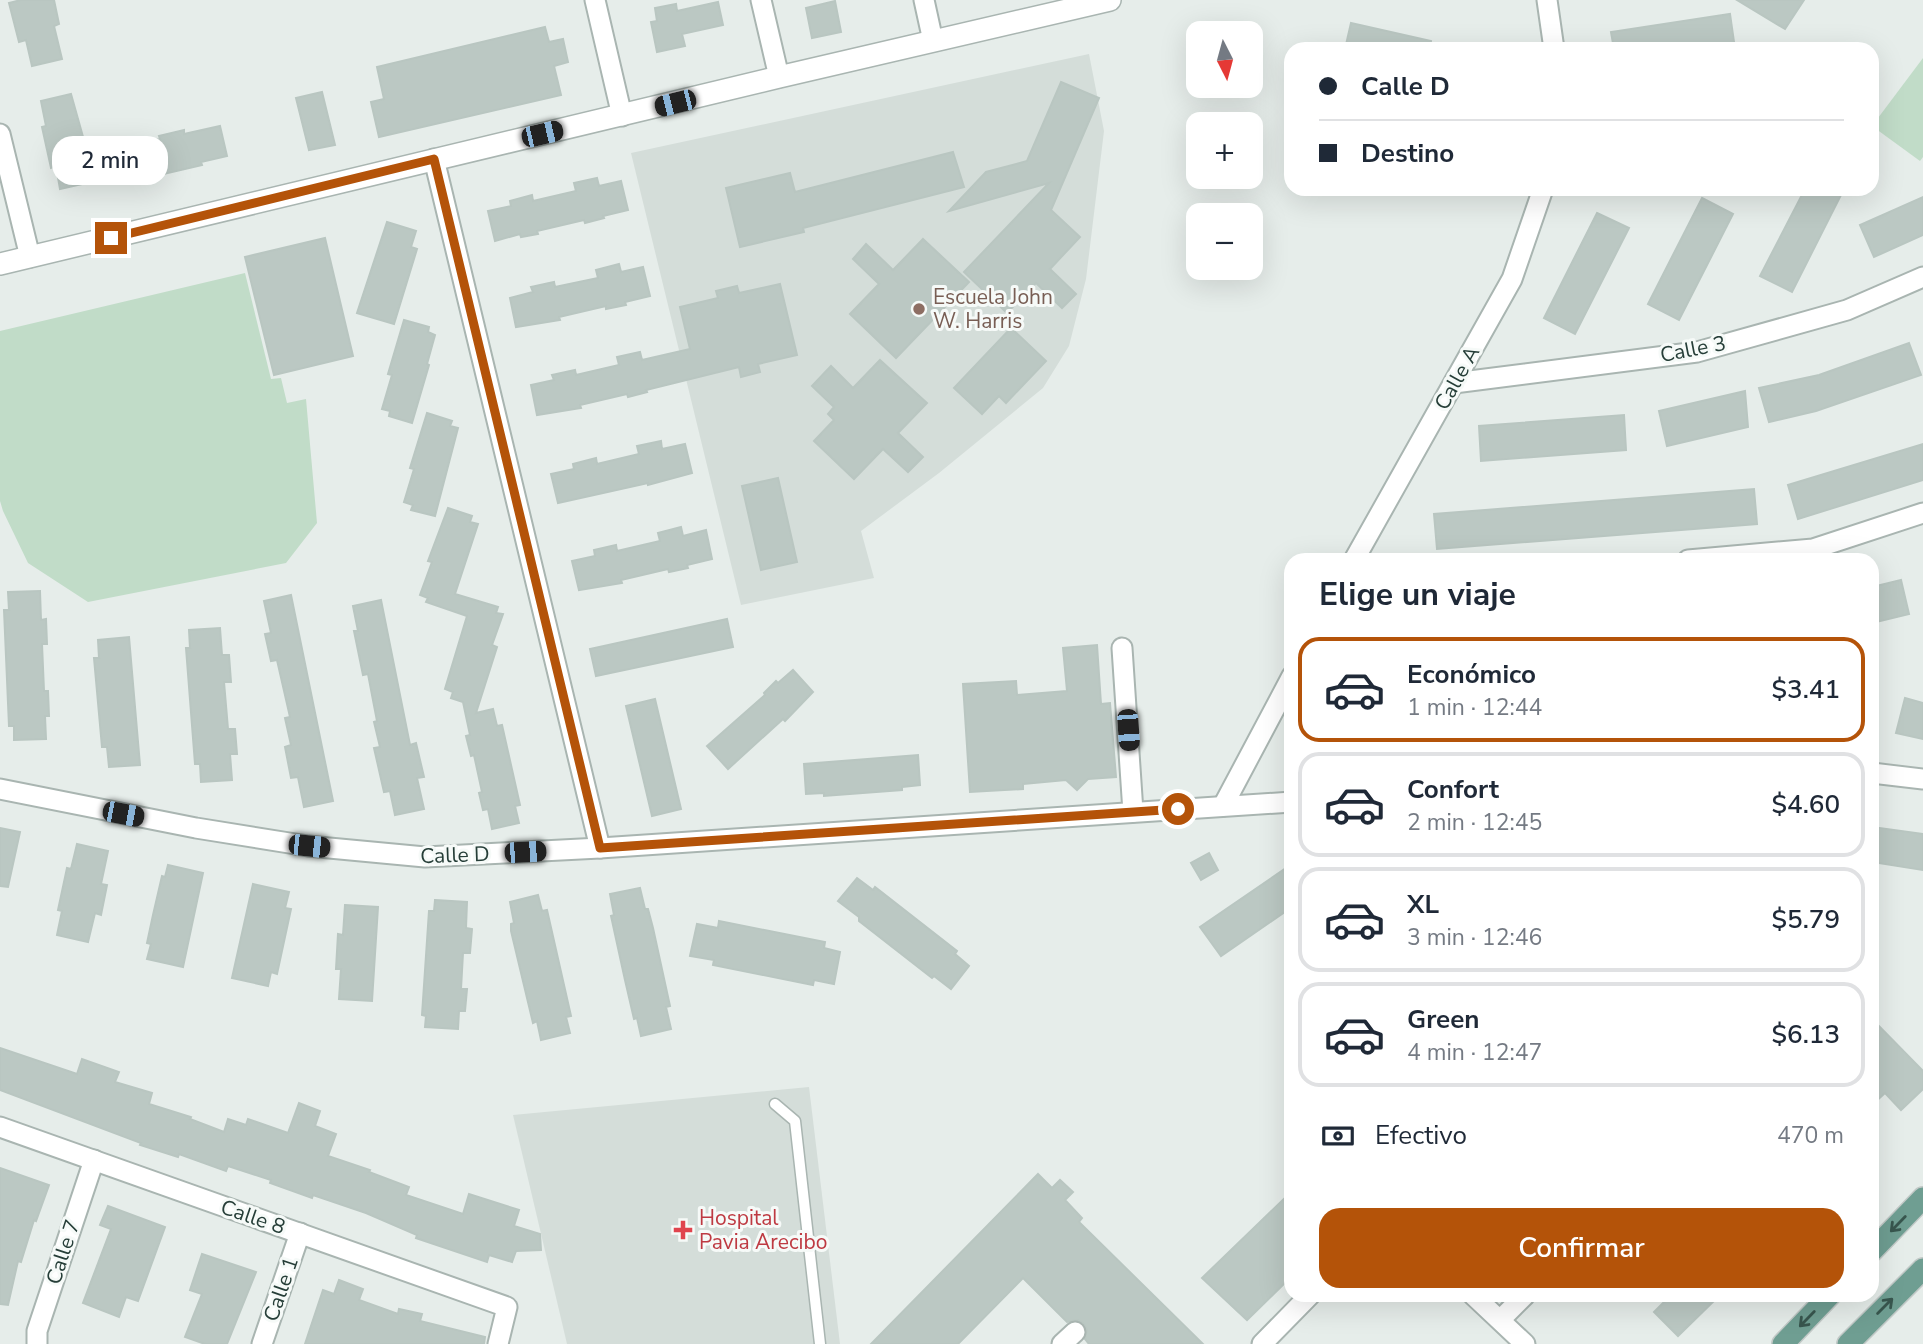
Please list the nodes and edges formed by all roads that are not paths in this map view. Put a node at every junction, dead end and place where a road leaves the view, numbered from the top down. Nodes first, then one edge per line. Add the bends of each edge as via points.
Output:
1 (595, 0) edge
2 (761, 0) edge
3 (924, 0) edge
4 (1110, 0) edge
5 (1547, 0) edge
6 (1086, 3) edge
7 (933, 41) junction
8 (1553, 42) edge
9 (779, 77) junction
10 (622, 116) junction
11 (0, 134) edge
12 (434, 159) junction
13 (1541, 196) edge
14 (30, 257) junction
15 (0, 264) edge
16 (1923, 277) edge
17 (1454, 383) junction
18 (1923, 513) edge
19 (1358, 553) edge
20 (1768, 553) edge
21 (1122, 648) dead end
22 (1284, 691) edge
23 (1879, 773) edge
24 (1923, 779) edge
25 (0, 789) edge
26 (1284, 802) edge
27 (1223, 806) junction
28 (1133, 812) junction
29 (600, 848) junction
30 (775, 1104) dead end
31 (0, 1127) edge
32 (93, 1160) junction
33 (1923, 1198) edge
34 (300, 1233) junction
35 (1879, 1244) edge
36 (1923, 1269) edge
37 (1303, 1302) edge
38 (1481, 1302) edge
39 (1518, 1302) edge
40 (1823, 1302) edge
41 (1501, 1320) junction
42 (37, 1344) edge
43 (262, 1344) edge
44 (498, 1344) edge
45 (820, 1344) edge
46 (1262, 1344) edge
47 (1525, 1344) edge
48 (1783, 1344) edge
49 (1848, 1344) edge

1 - 10 street
2 - 9 street
3 - 7 street
4 - 6 street
5 - 8 street
6 - 7 street
7 - 9 street
9 - 10 street
10 - 12 street
11 - 14 street
12 - 14 street
12 - 29 street
13 - 17 street, Calle A via 1512,279
14 - 15 street
16 - 17 street, Calle 3 via 1847,310 1698,352
17 - 19 street, Calle A
18 - 20 street via 1813,549
21 - 28 street
22 - 27 street
23 - 24 street
25 - 29 street, Calle D via 197,828 425,858
26 - 27 street, Calle D
27 - 28 street, Calle D
28 - 29 street, Calle D
30 - 45 lane via 795,1121
31 - 32 street, Calle 8
32 - 34 street, Calle 8
32 - 42 street, Calle 7 via 37,1331
33 -> 35 main road
34 - 43 street, Calle 1
34 - 44 street, Calle 8 via 507,1307
49 -> 36 main road
37 - 46 street
38 - 41 street
39 - 41 street
40 -> 48 main road
41 - 47 street

